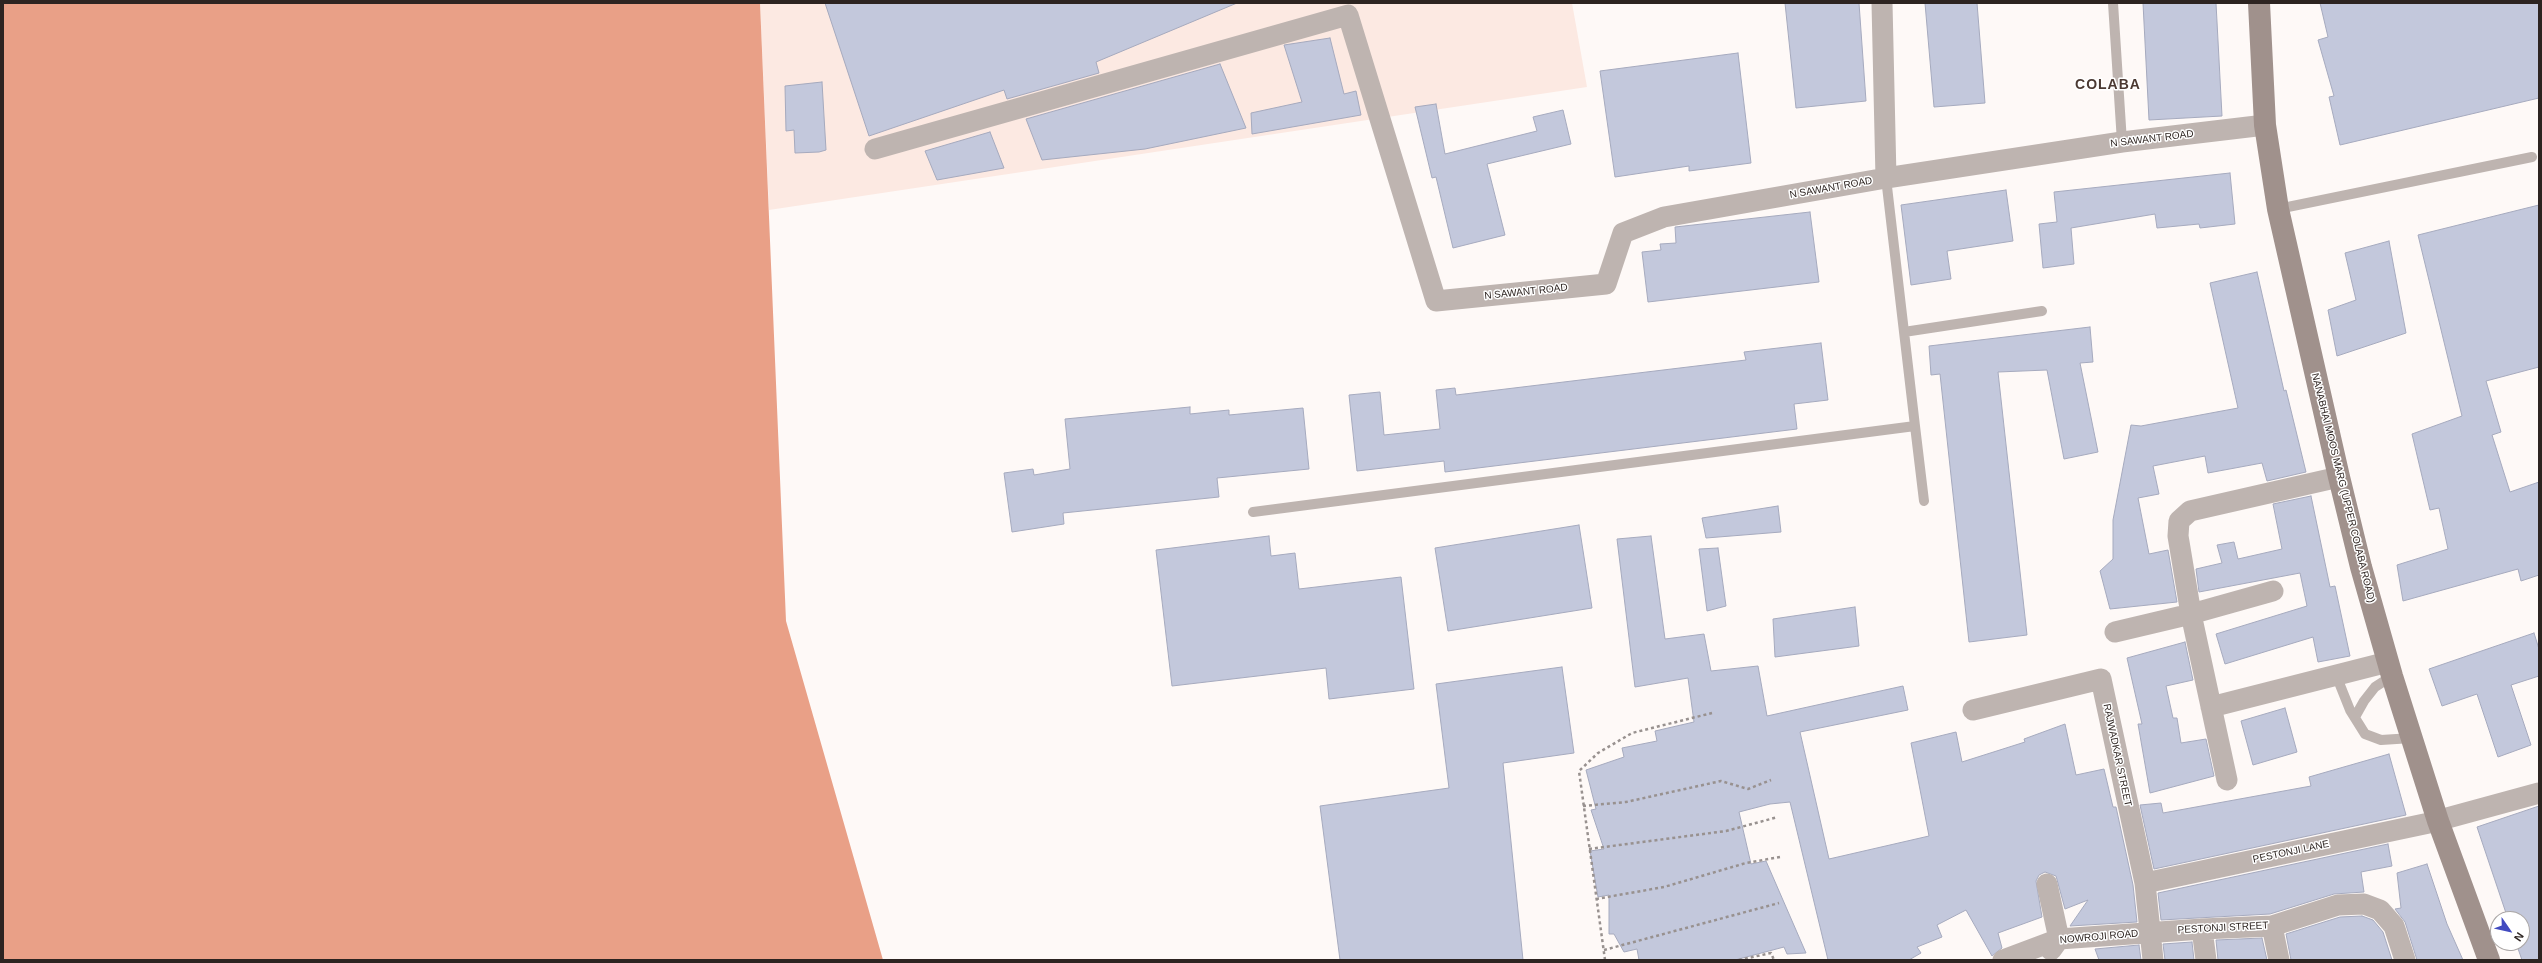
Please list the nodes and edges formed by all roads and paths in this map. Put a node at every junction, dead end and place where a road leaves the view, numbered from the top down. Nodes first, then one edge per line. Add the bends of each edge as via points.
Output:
1 (1882, 3) edge
2 (2113, 3) edge
3 (2259, 3) edge
4 (2265, 125) junction
5 (2122, 142) junction
6 (875, 149) dead end
7 (2532, 157) dead end
8 (1886, 178) junction
9 (2278, 209) junction
10 (2042, 311) dead end
11 (1904, 332) junction
12 (1915, 426) junction
13 (2339, 477) junction
14 (1924, 501) dead end
15 (1252, 512) dead end
16 (2273, 591) dead end
17 (2191, 614) junction
18 (2114, 632) dead end
19 (2390, 669) junction
20 (2336, 674) junction
21 (2211, 707) junction
22 (1973, 710) dead end
23 (1712, 713) dead end
24 (2355, 717) junction
25 (2412, 738) junction
26 (1771, 780) dead end
27 (2228, 780) dead end
28 (2539, 793) edge
29 (1583, 806) junction
30 (1778, 817) dead end
31 (2438, 821) junction
32 (1589, 849) junction
33 (1780, 857) dead end
34 (2047, 884) dead end
35 (2145, 884) junction
36 (1596, 900) junction
37 (1779, 903) dead end
38 (2272, 926) junction
39 (2202, 929) junction
40 (2151, 932) junction
41 (2059, 939) junction
42 (1604, 950) junction
43 (1605, 960) edge
44 (1740, 960) edge
45 (1774, 960) edge
46 (2003, 960) edge
47 (2045, 960) edge
48 (2153, 960) edge
49 (2206, 960) edge
50 (2279, 960) edge
51 (2405, 960) edge
52 (2489, 960) edge

1 - 8 street
2 - 5 lane
3 - 4 main road, NANABHAI MOOS MARG (UPPER COLABA ROAD)
4 - 5 street, N SAWANT ROAD
4 - 9 main road, NANABHAI MOOS MARG (UPPER COLABA ROAD)
5 - 8 street, N SAWANT ROAD
6 - 8 street, N SAWANT ROAD via 1348,15 1436,301 1606,284 1623,233 1664,217
7 - 9 lane
8 - 11 lane
9 - 13 main road, NANABHAI MOOS MARG (UPPER COLABA ROAD)
10 - 11 lane
11 - 12 lane
12 - 14 lane
12 - 15 lane
13 - 17 street via 2190,510 2179,521 2178,536
13 - 19 main road, NANABHAI MOOS MARG (UPPER COLABA ROAD)
16 - 17 street
17 - 18 street
17 - 21 street
19 - 20 street
19 - 24 lane
19 - 25 main road, NANABHAI MOOS MARG (UPPER COLABA ROAD)
20 - 21 street
20 - 24 lane
21 - 27 street
22 - 35 street, RAJWADKAR STREET via 2101,680
23 - 29 path via 1632,733 1598,753 1579,771
24 - 25 lane via 2365,734 2370,736 2381,740
25 - 31 main road, NANABHAI MOOS MARG (UPPER COLABA ROAD)
26 - 29 path via 1748,790 1721,781 1626,802
28 - 31 street, PESTONJI LANE
29 - 32 path
30 - 32 path via 1726,831
31 - 35 street, PESTONJI LANE
31 - 52 main road, NANABHAI MOOS MARG (UPPER COLABA ROAD)
32 - 36 path
33 - 36 path via 1746,863 1664,888
34 - 41 street
35 - 40 street, RAJWADKAR STREET
36 - 42 path
37 - 42 path
38 - 39 street, PESTONJI STREET
38 - 50 street
38 - 51 street, PESTONJI STREET via 2338,905 2364,904 2380,910 2394,926
39 - 40 street, PESTONJI STREET
39 - 49 street
40 - 41 street, NOWROJI ROAD
40 - 48 street, RAJWADKAR STREET
41 - 46 street, NOWROJI ROAD
41 - 47 street
42 - 43 path
44 - 45 path via 1771,953

